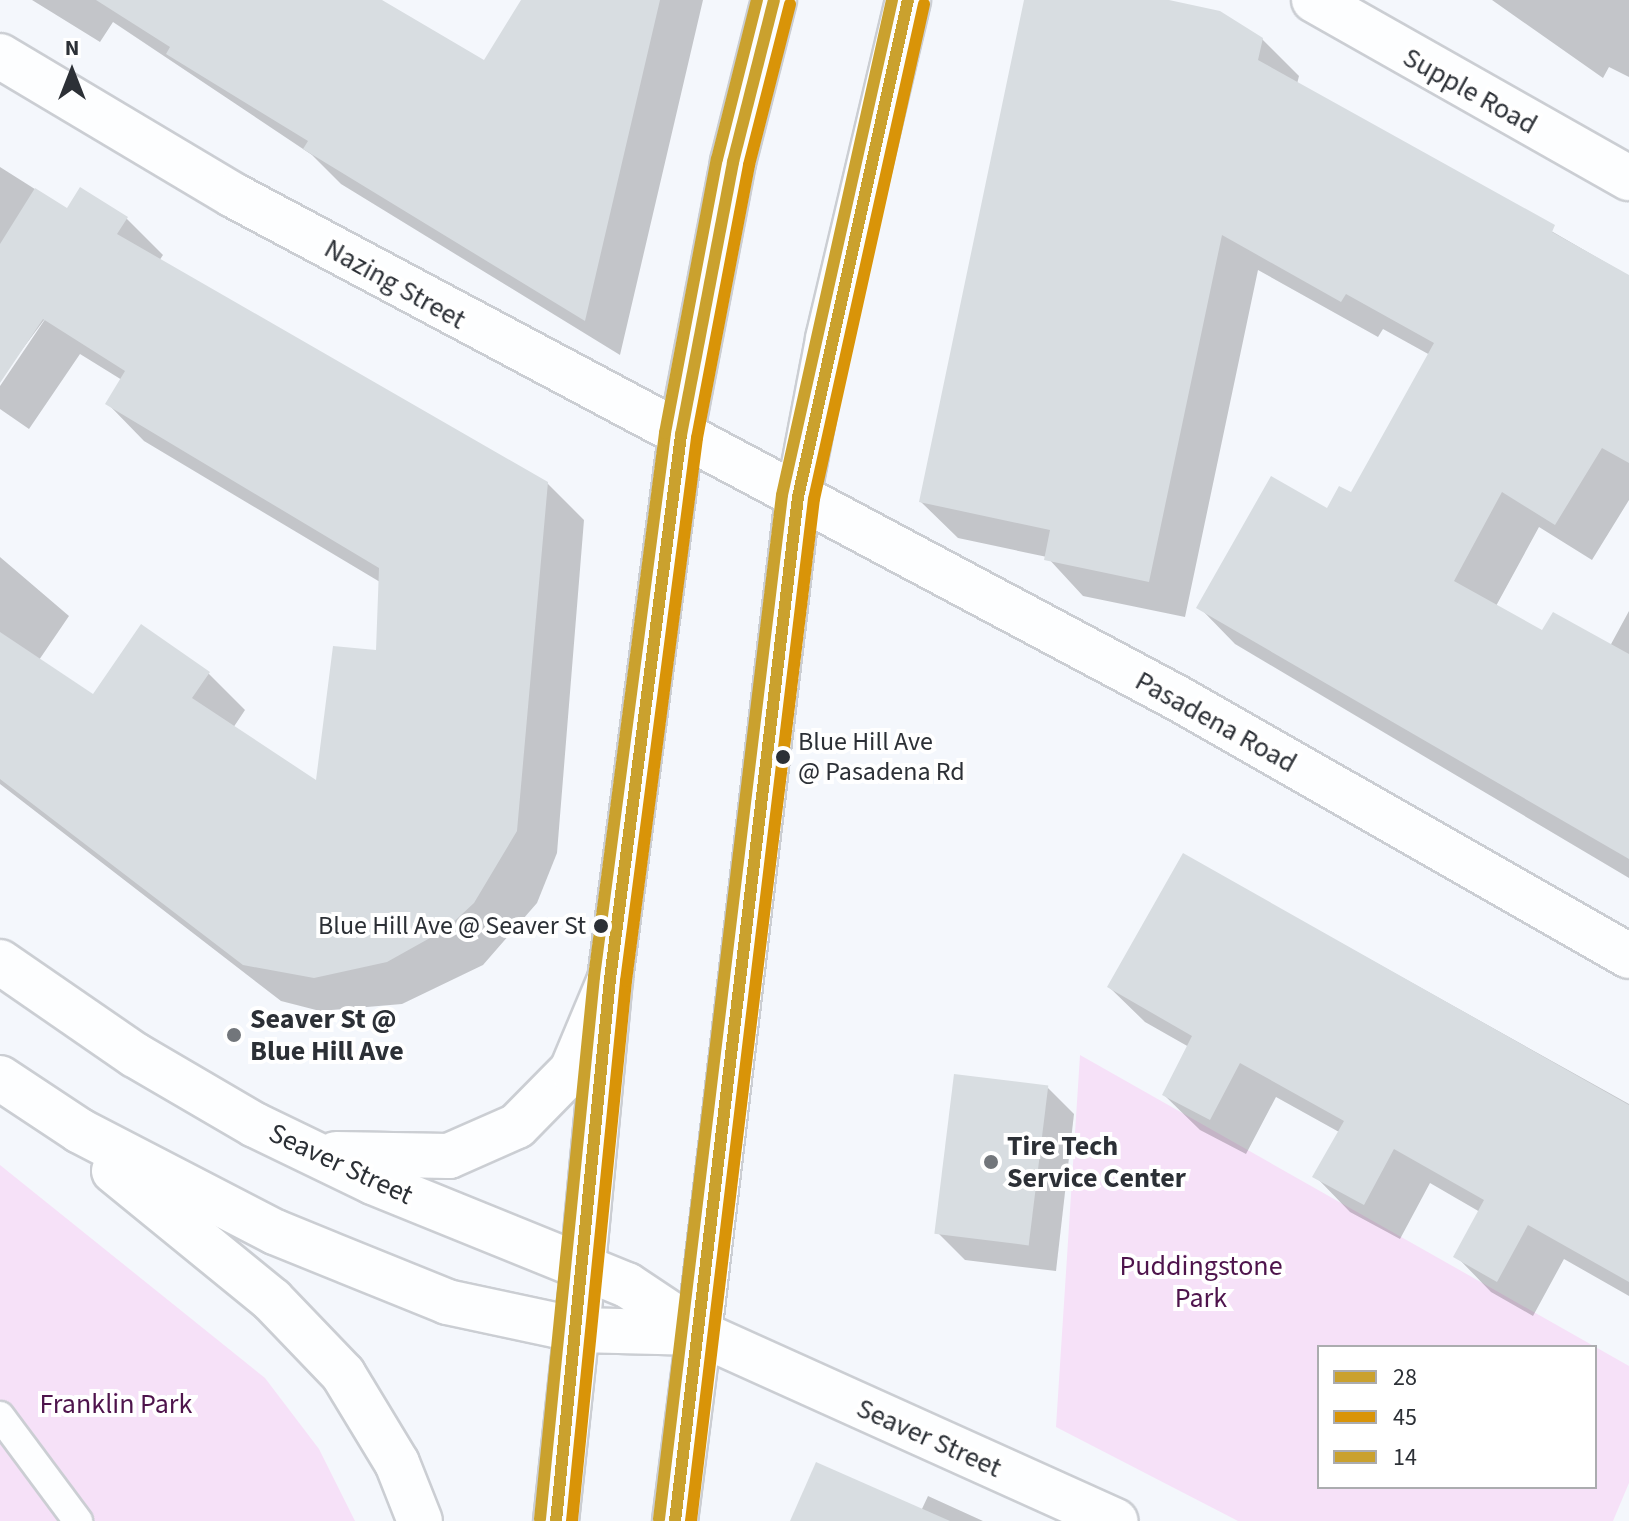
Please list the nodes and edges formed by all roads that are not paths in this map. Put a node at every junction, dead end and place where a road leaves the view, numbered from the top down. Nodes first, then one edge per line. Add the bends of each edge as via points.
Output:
1 (774, 0) edge
2 (908, 0) edge
3 (1314, 0) edge
4 (0, 56) edge
5 (1629, 178) edge
6 (681, 435) junction
7 (798, 497) junction
8 (1629, 956) edge
9 (0, 962) edge
10 (610, 979) junction
11 (10, 1086) edge
12 (309, 1153) junction
13 (583, 1265) junction
14 (578, 1330) junction
15 (699, 1333) junction
16 (0, 1416) edge
17 (78, 1521) edge
18 (420, 1521) edge
19 (556, 1521) edge
20 (675, 1521) edge
21 (1115, 1521) edge

1 - 6 main road via 733,162
2 - 7 main road
3 - 5 main road, Supple Road
4 - 6 main road, Nazing Street via 246,203
6 - 7 main road, Nazing Street
6 - 10 main road
7 - 8 main road, Pasadena Road via 1181,700
7 - 15 main road
9 - 12 main road, Seaver Street via 191,1090
10 - 12 main road via 572,1070 517,1126 449,1156
10 - 13 main road
11 - 14 main road, Seaver Street via 147,1167 356,1268 447,1302
11 - 18 main road via 309,1336 371,1415
12 - 13 main road, Seaver Street
13 - 14 main road
13 - 15 main road, Seaver Street
14 - 15 main road, Seaver Street
14 - 19 main road
15 - 20 main road
15 - 21 main road, Seaver Street
16 - 17 lane

